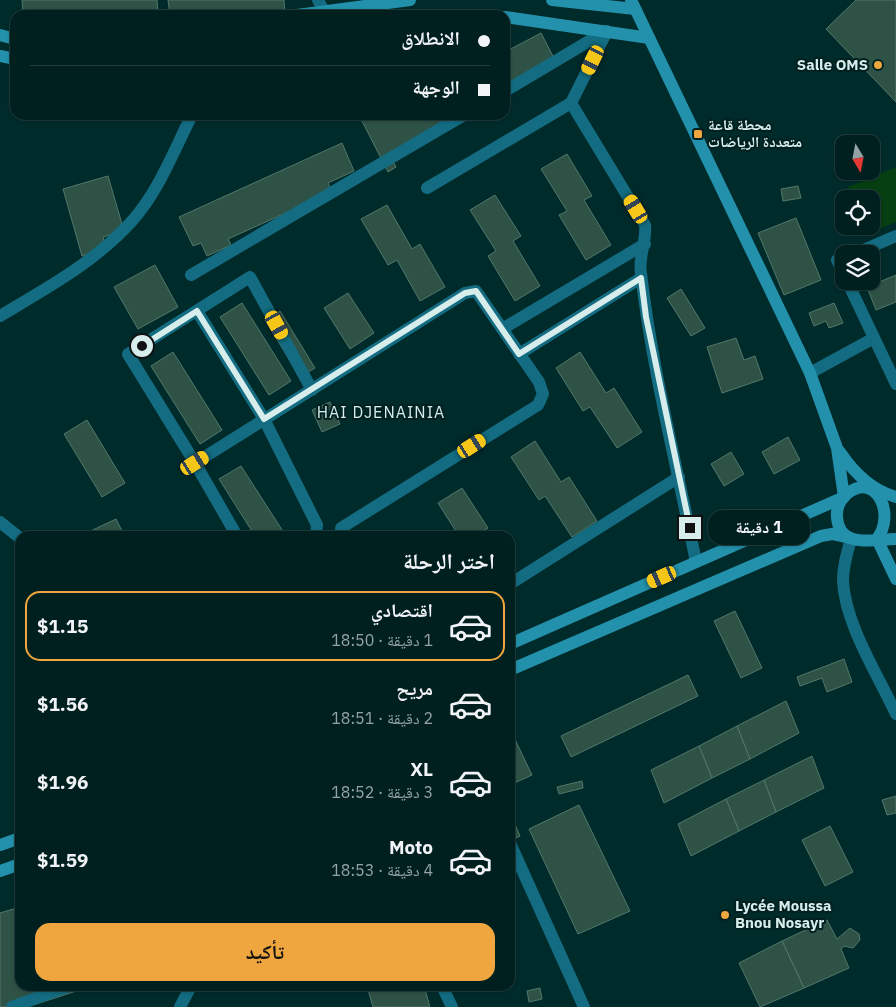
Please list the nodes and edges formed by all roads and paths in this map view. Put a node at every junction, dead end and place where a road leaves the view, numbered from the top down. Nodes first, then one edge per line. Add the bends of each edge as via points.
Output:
1 (409, 0) edge
2 (552, 0) edge
3 (633, 5) edge
4 (321, 6) edge
5 (510, 18) edge
6 (607, 31) junction
7 (649, 38) junction
8 (510, 88) edge
9 (571, 103) junction
10 (189, 120) edge
11 (455, 120) edge
12 (427, 188) dead end
13 (896, 236) edge
14 (644, 244) junction
15 (875, 245) edge
16 (191, 275) dead end
17 (641, 278) junction
18 (851, 290) edge
19 (197, 311) junction
20 (0, 316) edge
21 (502, 329) junction
22 (874, 338) junction
23 (519, 354) junction
24 (810, 373) junction
25 (896, 384) edge
26 (312, 390) junction
27 (264, 419) junction
28 (837, 448) junction
29 (195, 463) junction
30 (679, 477) junction
31 (880, 493) junction
32 (843, 497) junction
33 (896, 497) edge
34 (0, 522) edge
35 (235, 531) edge
36 (317, 531) edge
37 (341, 531) edge
38 (15, 534) edge
39 (851, 539) junction
40 (877, 539) junction
41 (896, 539) edge
42 (696, 562) junction
43 (896, 579) edge
44 (515, 581) edge
45 (515, 642) edge
46 (515, 668) edge
47 (896, 714) edge
48 (15, 840) edge
49 (0, 845) edge
50 (515, 854) edge
51 (15, 866) edge
52 (0, 871) edge
53 (55, 991) edge
54 (188, 991) edge
55 (444, 991) edge
56 (12, 1007) edge
57 (180, 1007) edge
58 (452, 1007) edge
59 (584, 1007) edge

1 - 4 street
2 - 3 street
3 - 7 street
5 - 6 street
6 - 7 street
6 - 8 street
6 - 9 street
7 - 24 street
9 - 12 street
9 - 14 street via 645,224
10 - 20 street via 153,192 133,220 75,272
11 - 16 street
13 - 15 street
14 - 17 street
14 - 21 street
17 - 23 street
17 - 30 street
18 - 22 street
19 - 26 street via 250,277
19 - 27 street
19 - 29 street via 128,354
21 - 23 street
21 - 26 street via 476,291 465,293
22 - 24 street
22 - 25 street
23 - 37 street via 539,382 543,394 538,405 341,528
24 - 28 street
26 - 27 street
27 - 29 street
27 - 36 street via 318,525
28 - 31 street via 852,469
28 - 32 street
29 - 35 street
30 - 42 street
30 - 44 street
31 - 32 street via 871,488 861,488
31 - 33 street
31 - 40 street via 890,507 892,517
32 - 39 street via 838,506 838,525
32 - 42 street
34 - 38 street
39 - 40 street via 860,542
39 - 46 street via 832,534 821,536
39 - 47 street via 844,563 846,602
40 - 41 street
40 - 43 street
42 - 45 street
48 - 49 street
50 - 59 street
51 - 52 street
53 - 56 street
54 - 57 street
55 - 58 street

